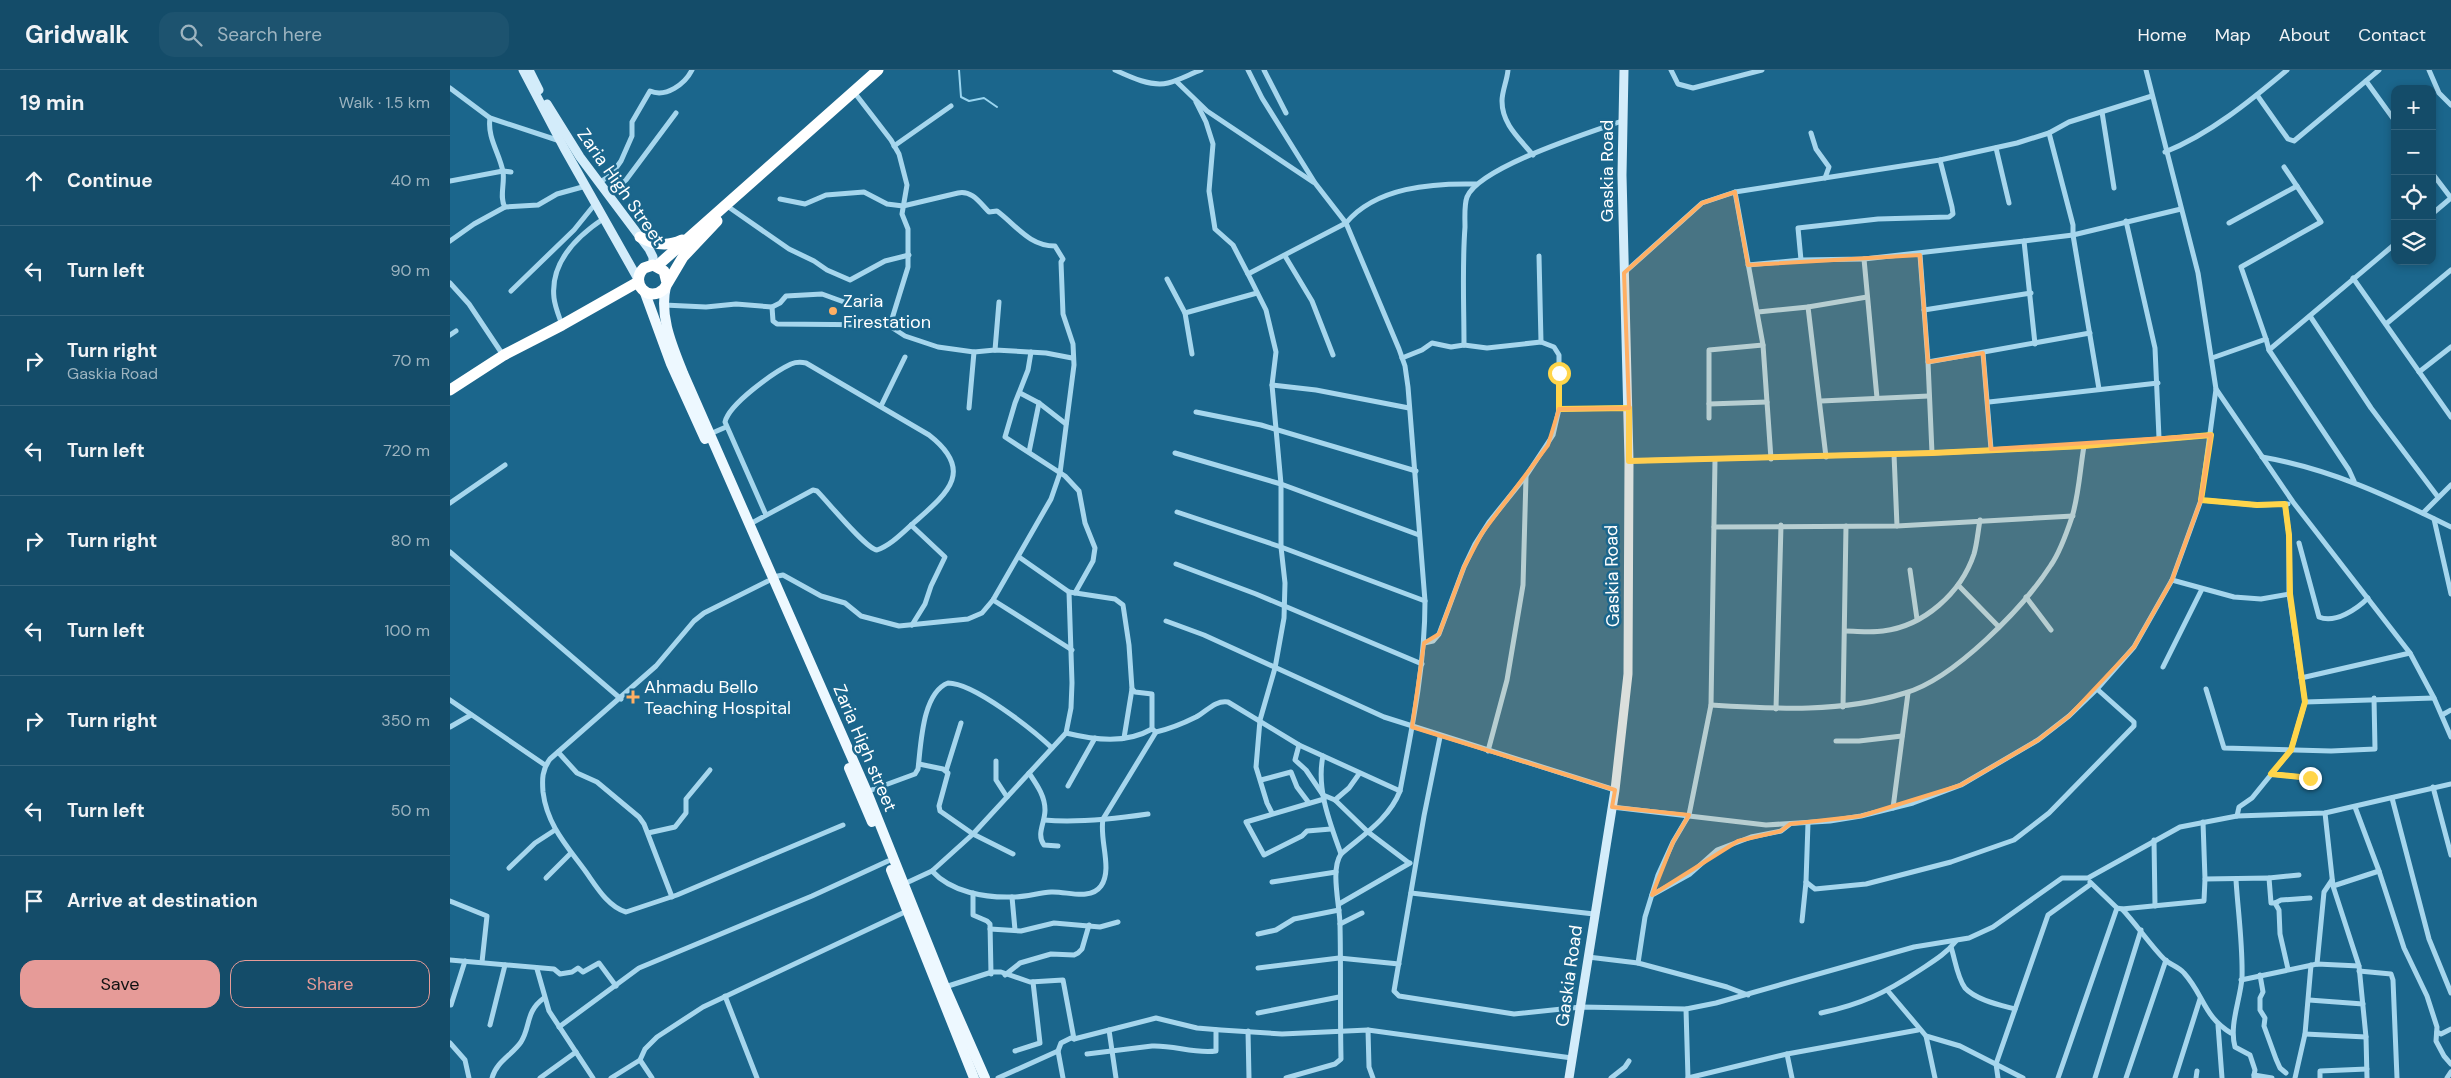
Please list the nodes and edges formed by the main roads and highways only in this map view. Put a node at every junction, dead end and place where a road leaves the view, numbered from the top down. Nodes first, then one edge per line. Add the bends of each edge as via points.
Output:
1 (523, 70) edge
2 (530, 70) edge
3 (878, 70) edge
4 (1624, 70) edge
5 (561, 128) joint
6 (561, 142) joint
7 (763, 172) junction
8 (692, 234) junction
9 (640, 237) junction
10 (655, 266) junction
11 (638, 280) junction
12 (666, 284) junction
13 (644, 292) junction
14 (563, 325) junction
15 (450, 390) edge
16 (707, 436) junction
17 (770, 579) junction
18 (864, 793) junction
19 (974, 1078) edge
20 (985, 1078) edge
21 (1569, 1078) edge

1 - 6 main road, Zaria High street
2 - 5 main road, Zaria High street
3 - 7 highway
4 - 21 main road, Gaskia Road via 1624,273 1629,408 1628,666 1615,790
5 - 9 main road, Zaria High Street
6 - 11 main road, Zaria High Street
7 - 8 highway
7 - 12 highway via 683,257
8 - 9 highway via 665,245
8 - 10 highway
9 - 10 main road, Zaria High Street
10 - 11 highway via 641,271
10 - 12 highway via 666,274
11 - 13 highway
11 - 14 highway
12 - 13 highway via 657,294
12 - 16 main road via 664,305 670,340
13 - 14 highway
13 - 16 main road via 671,364
14 - 15 highway via 504,355
16 - 17 main road, Zaria High street
16 - 17 main road, Zaria High street via 750,524
17 - 18 main road, Zaria High street
18 - 19 main road, Zaria High street
18 - 20 main road, Zaria High street

